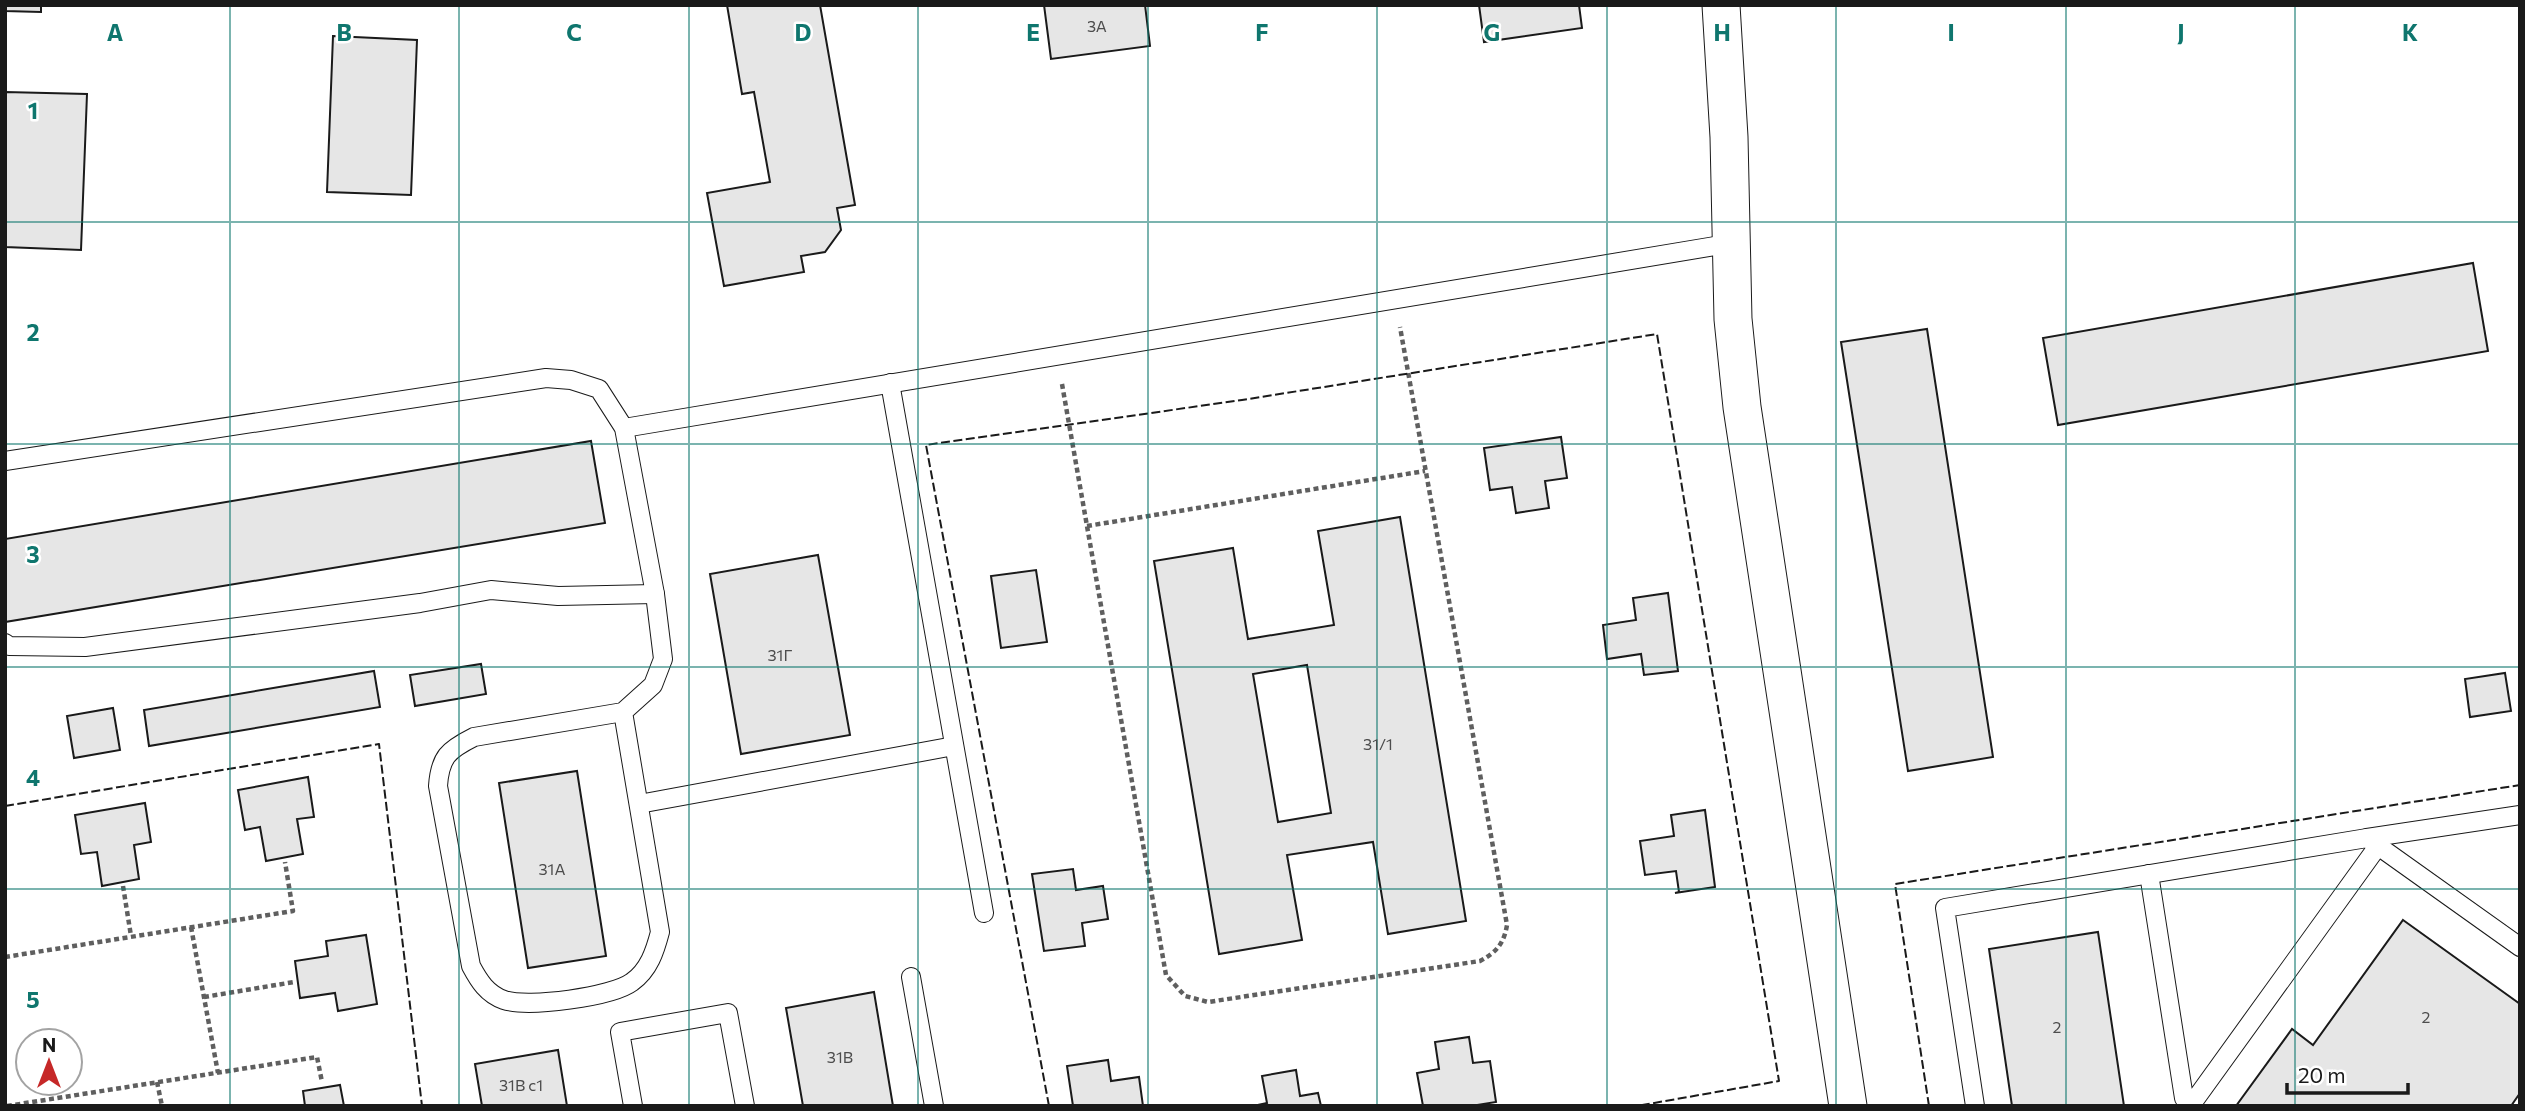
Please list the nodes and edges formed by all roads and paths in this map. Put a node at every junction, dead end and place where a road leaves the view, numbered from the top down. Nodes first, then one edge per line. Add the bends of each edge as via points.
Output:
1 (1721, 5) edge
2 (1733, 243) junction
3 (1396, 299) junction
4 (1056, 355) junction
5 (890, 383) junction
6 (624, 428) junction
7 (5, 461) edge
8 (1425, 471) junction
9 (1087, 526) junction
10 (654, 594) junction
11 (5, 643) edge
12 (623, 712) junction
13 (954, 746) junction
14 (639, 804) junction
15 (2520, 815) edge
16 (2373, 842) junction
17 (285, 862) dead end
18 (2149, 874) junction
19 (123, 886) dead end
20 (984, 913) dead end
21 (191, 927) junction
22 (131, 936) junction
23 (2520, 947) edge
24 (5, 957) edge
25 (911, 977) dead end
26 (294, 982) dead end
27 (204, 997) junction
28 (218, 1073) junction
29 (157, 1082) junction
30 (322, 1082) dead end
31 (7, 1106) edge
32 (162, 1106) edge
33 (633, 1106) edge
34 (745, 1106) edge
35 (934, 1106) edge
36 (1849, 1106) edge
37 (1975, 1106) edge

1 - 2 street
2 - 3 lane
2 - 36 street via 1733,319 1742,407
3 - 4 lane
3 - 8 path
4 - 5 lane
4 - 9 path
5 - 6 lane
5 - 13 lane
6 - 7 lane via 599,389 546,378
6 - 10 lane
8 - 9 path
8 - 9 path via 1507,925 1498,948 1480,961 1208,1002 1175,988 1166,975
10 - 11 lane via 558,596 491,590 85,647
10 - 12 lane via 663,659 653,685
12 - 14 lane
12 - 14 lane via 474,737 453,748 440,767 438,786 471,966 483,987 504,1000 532,1004 610,992 632,982 652,959 660,932
13 - 14 lane
13 - 20 lane
15 - 16 lane
16 - 18 lane
16 - 18 lane via 2194,1101 2185,1098
16 - 23 lane
17 - 21 path via 293,911
18 - 37 lane via 1945,908
19 - 22 path
21 - 22 path
21 - 27 path
22 - 24 path
25 - 35 lane
26 - 27 path
27 - 28 path
28 - 29 path
28 - 30 path via 317,1056
29 - 31 path
29 - 32 path
33 - 34 lane via 620,1032 728,1013

